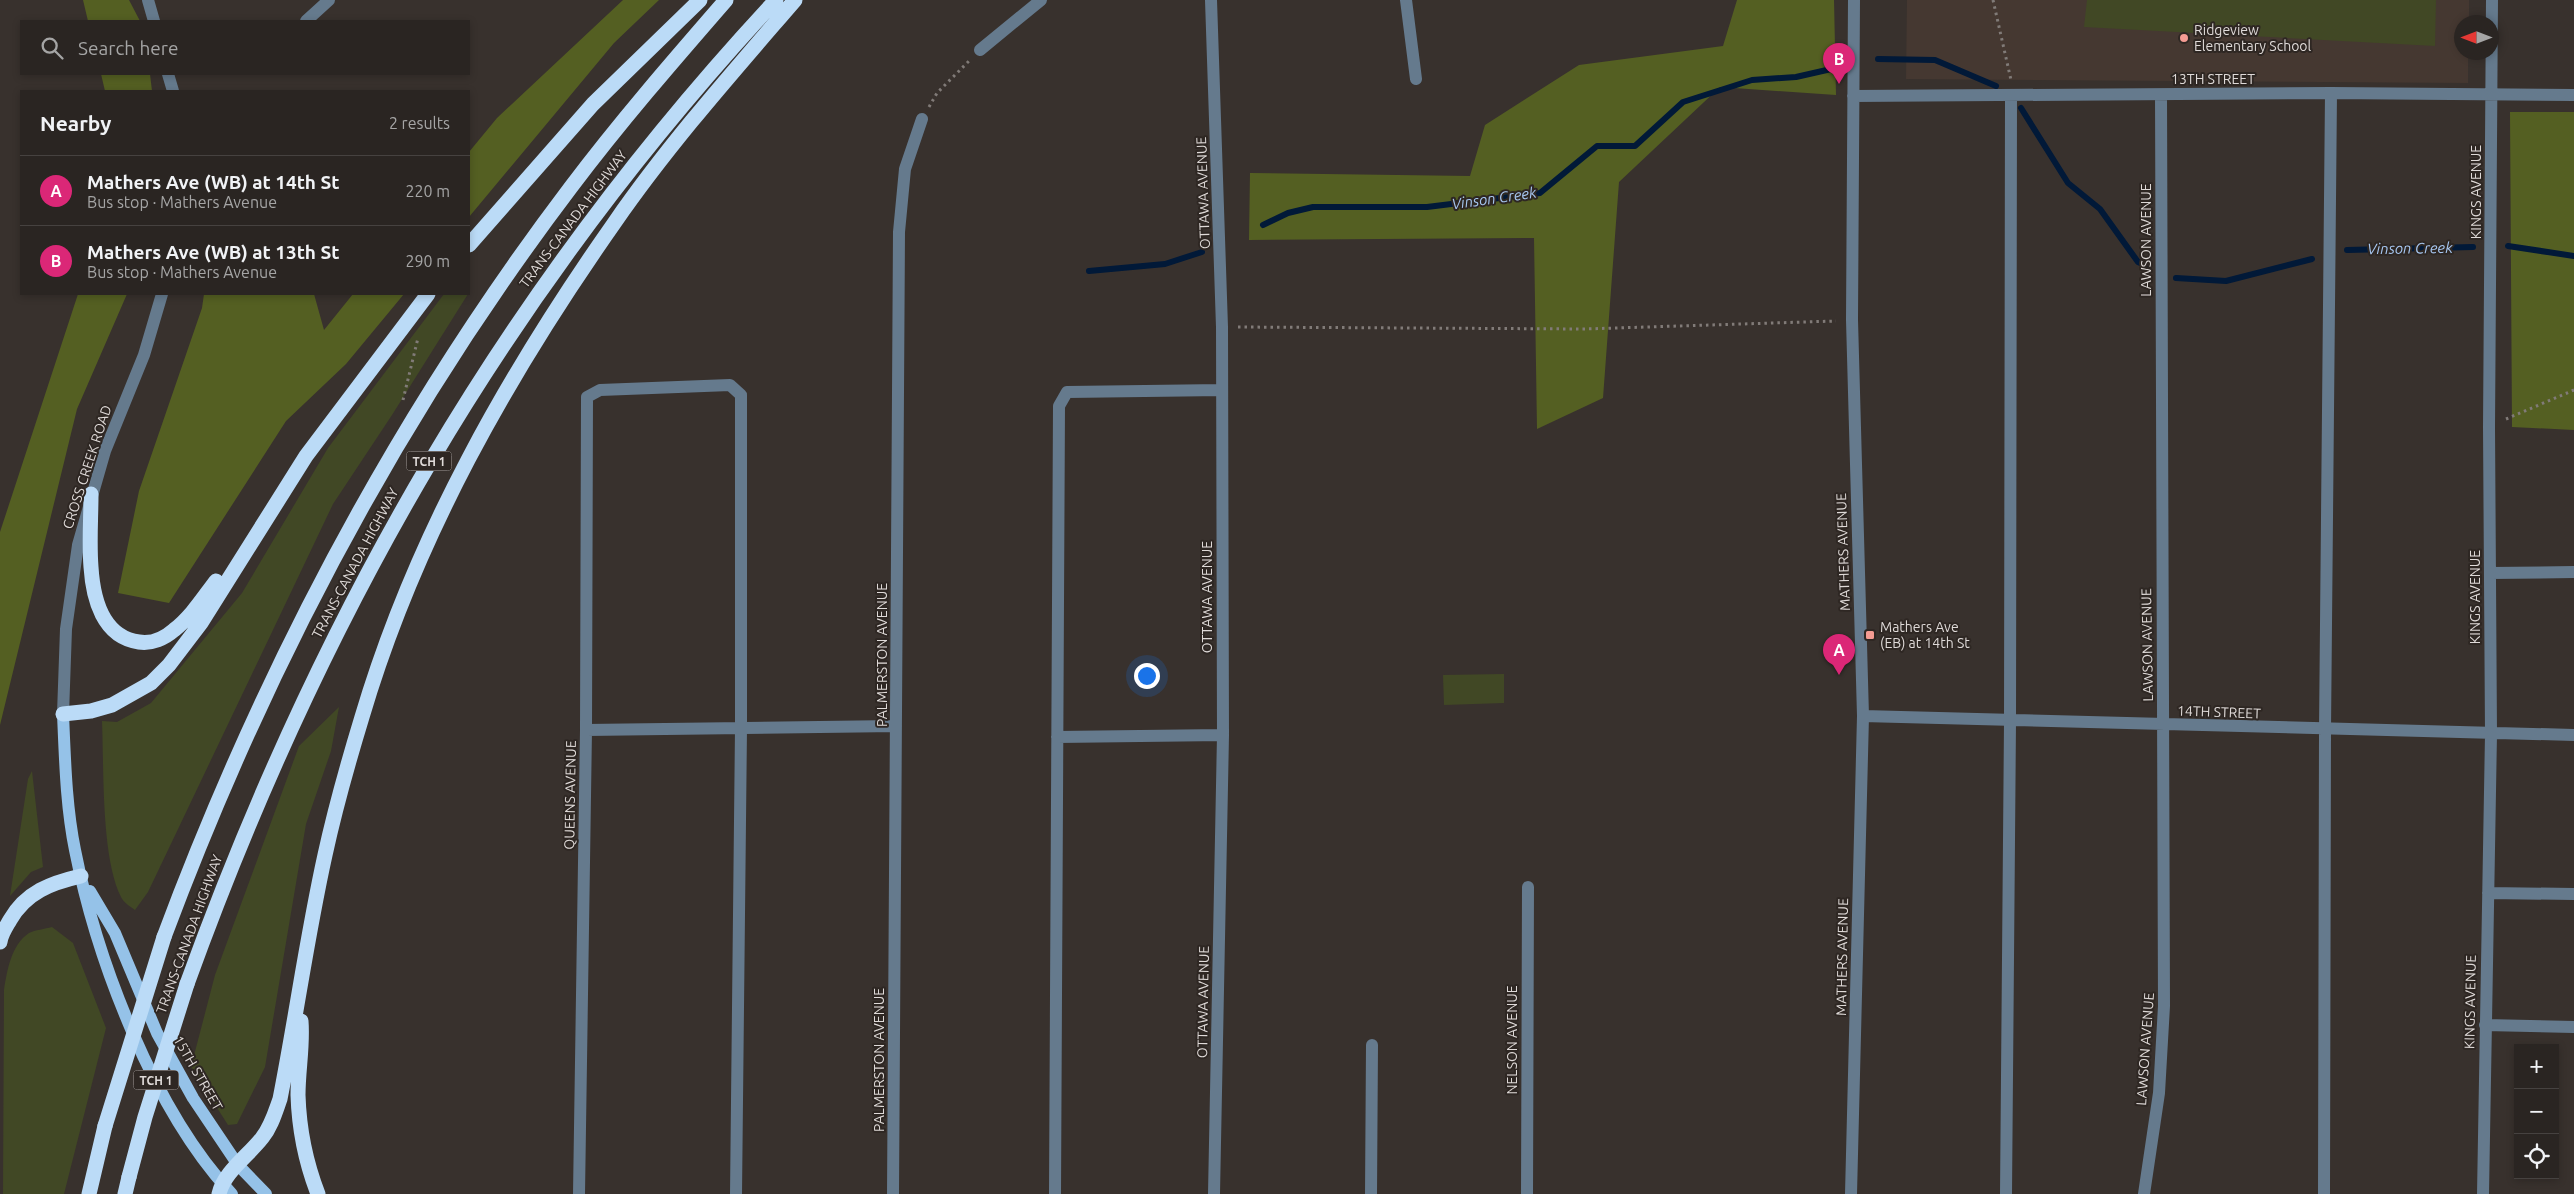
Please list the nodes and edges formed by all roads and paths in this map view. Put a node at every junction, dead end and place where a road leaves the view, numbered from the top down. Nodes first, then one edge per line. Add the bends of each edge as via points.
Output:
1 (148, 0) edge
2 (329, 0) edge
3 (700, 0) edge
4 (726, 0) edge
5 (776, 0) edge
6 (795, 0) edge
7 (1041, 0) edge
8 (1211, 0) edge
9 (1406, 0) edge
10 (1854, 0) edge
11 (1993, 0) edge
12 (2492, 0) edge
13 (154, 20) edge
14 (307, 20) edge
15 (980, 50) joint
16 (168, 75) edge
17 (1416, 79) dead end
18 (173, 90) edge
19 (2331, 93) junction
20 (2492, 94) junction
21 (2161, 95) junction
22 (2574, 95) edge
23 (1853, 96) junction
24 (2011, 97) junction
25 (922, 119) joint
26 (470, 244) edge
27 (162, 295) edge
28 (427, 295) edge
29 (1852, 320) junction
30 (1222, 327) junction
31 (420, 332) dead end
32 (1222, 390) junction
33 (2574, 390) edge
34 (401, 410) dead end
35 (2489, 427) junction
36 (91, 494) junction
37 (261, 525) junction
38 (2574, 572) edge
39 (2490, 573) junction
40 (63, 714) junction
41 (1862, 716) junction
42 (2010, 722) junction
43 (2165, 725) junction
44 (896, 726) junction
45 (741, 728) junction
46 (586, 730) junction
47 (2325, 730) junction
48 (2491, 734) junction
49 (1223, 735) junction
50 (2574, 735) edge
51 (1057, 737) junction
52 (81, 876) junction
53 (1528, 887) dead end
54 (2488, 894) junction
55 (2574, 894) edge
56 (0, 942) edge
57 (299, 1002) junction
58 (2484, 1025) junction
59 (2574, 1027) edge
60 (1372, 1045) dead end
61 (238, 1165) junction
62 (224, 1190) edge
63 (89, 1194) edge
64 (125, 1194) edge
65 (266, 1194) edge
66 (318, 1194) edge
67 (579, 1194) edge
68 (736, 1194) edge
69 (894, 1194) edge
70 (1055, 1194) edge
71 (1214, 1194) edge
72 (1371, 1194) edge
73 (1527, 1194) edge
74 (1851, 1194) edge
75 (2006, 1194) edge
76 (2144, 1194) edge
77 (2324, 1194) edge
78 (2483, 1194) edge

1 - 13 street
2 - 14 street
3 - 26 highway via 593,104
4 - 63 highway, TRANS-CANADA HIGHWAY / TCH 1, bridge via 565,194 474,322 345,535 277,669 206,827 164,937 105,1126
5 - 64 highway, TRANS-CANADA HIGHWAY / TCH 1, bridge via 693,93 599,208 504,342 420,476 344,616 240,841 186,984
6 - 57 highway via 679,138 616,220 526,357 447,500 388,640 360,723 325,856
7 - 15 street
8 - 30 street, OTTAWA AVENUE
9 - 17 street
10 - 23 street, MATHERS AVENUE
11 - 24 path via 2010,72
12 - 20 street, KINGS AVENUE
15 - 25 path via 937,93
16 - 18 street
19 - 20 street, 13TH STREET
19 - 21 street, 13TH STREET
19 - 47 street
20 - 22 street, 13TH STREET
20 - 35 street, KINGS AVENUE
21 - 24 street, 13TH STREET
21 - 43 street, LAWSON AVENUE via 2161,701
23 - 24 street, 13TH STREET
23 - 29 street, MATHERS AVENUE
24 - 42 street
25 - 44 street, PALMERSTON AVENUE via 905,169 899,232
27 - 36 street, CROSS CREEK ROAD via 144,355
28 - 37 highway via 306,456
29 - 30 path via 1584,329
29 - 41 street, MATHERS AVENUE
30 - 32 street, OTTAWA AVENUE
31 - 34 path
32 - 49 street, OTTAWA AVENUE
32 - 51 street via 1067,392 1059,406
33 - 35 path
35 - 39 street, KINGS AVENUE
36 - 37 highway via 91,566 99,608 116,634 129,641 160,640 174,631
36 - 40 street, CROSS CREEK ROAD via 78,545 66,629
37 - 40 highway via 201,623 151,683 112,706 91,712
38 - 39 street
39 - 48 street, KINGS AVENUE
40 - 52 main road, 15TH STREET via 68,801
41 - 42 street, 14TH STREET
41 - 74 street, MATHERS AVENUE
42 - 43 street, 14TH STREET
42 - 75 street
43 - 47 street, 14TH STREET
43 - 76 street, LAWSON AVENUE via 2164,1006 2159,1093
44 - 45 street
44 - 69 street, PALMERSTON AVENUE
45 - 46 street
45 - 46 street, QUEENS AVENUE via 741,395 730,385 600,390 587,397
45 - 68 street
46 - 67 street, QUEENS AVENUE
47 - 48 street, 14TH STREET
47 - 77 street
48 - 50 street, 14TH STREET
48 - 54 street, KINGS AVENUE
49 - 51 street
49 - 71 street, OTTAWA AVENUE
51 - 70 street
52 - 56 highway via 52,883 30,895 11,917
52 - 61 main road, 15TH STREET via 114,933 157,1034 193,1098
52 - 62 main road, 15TH STREET via 101,952 149,1068
53 - 73 street, NELSON AVENUE
54 - 55 street
54 - 58 street, KINGS AVENUE
57 - 61 highway via 280,1099 272,1121
57 - 66 highway via 302,1042 298,1095 303,1143
58 - 59 street
58 - 78 street, KINGS AVENUE
60 - 72 street
61 - 62 highway
61 - 65 main road, 15TH STREET

